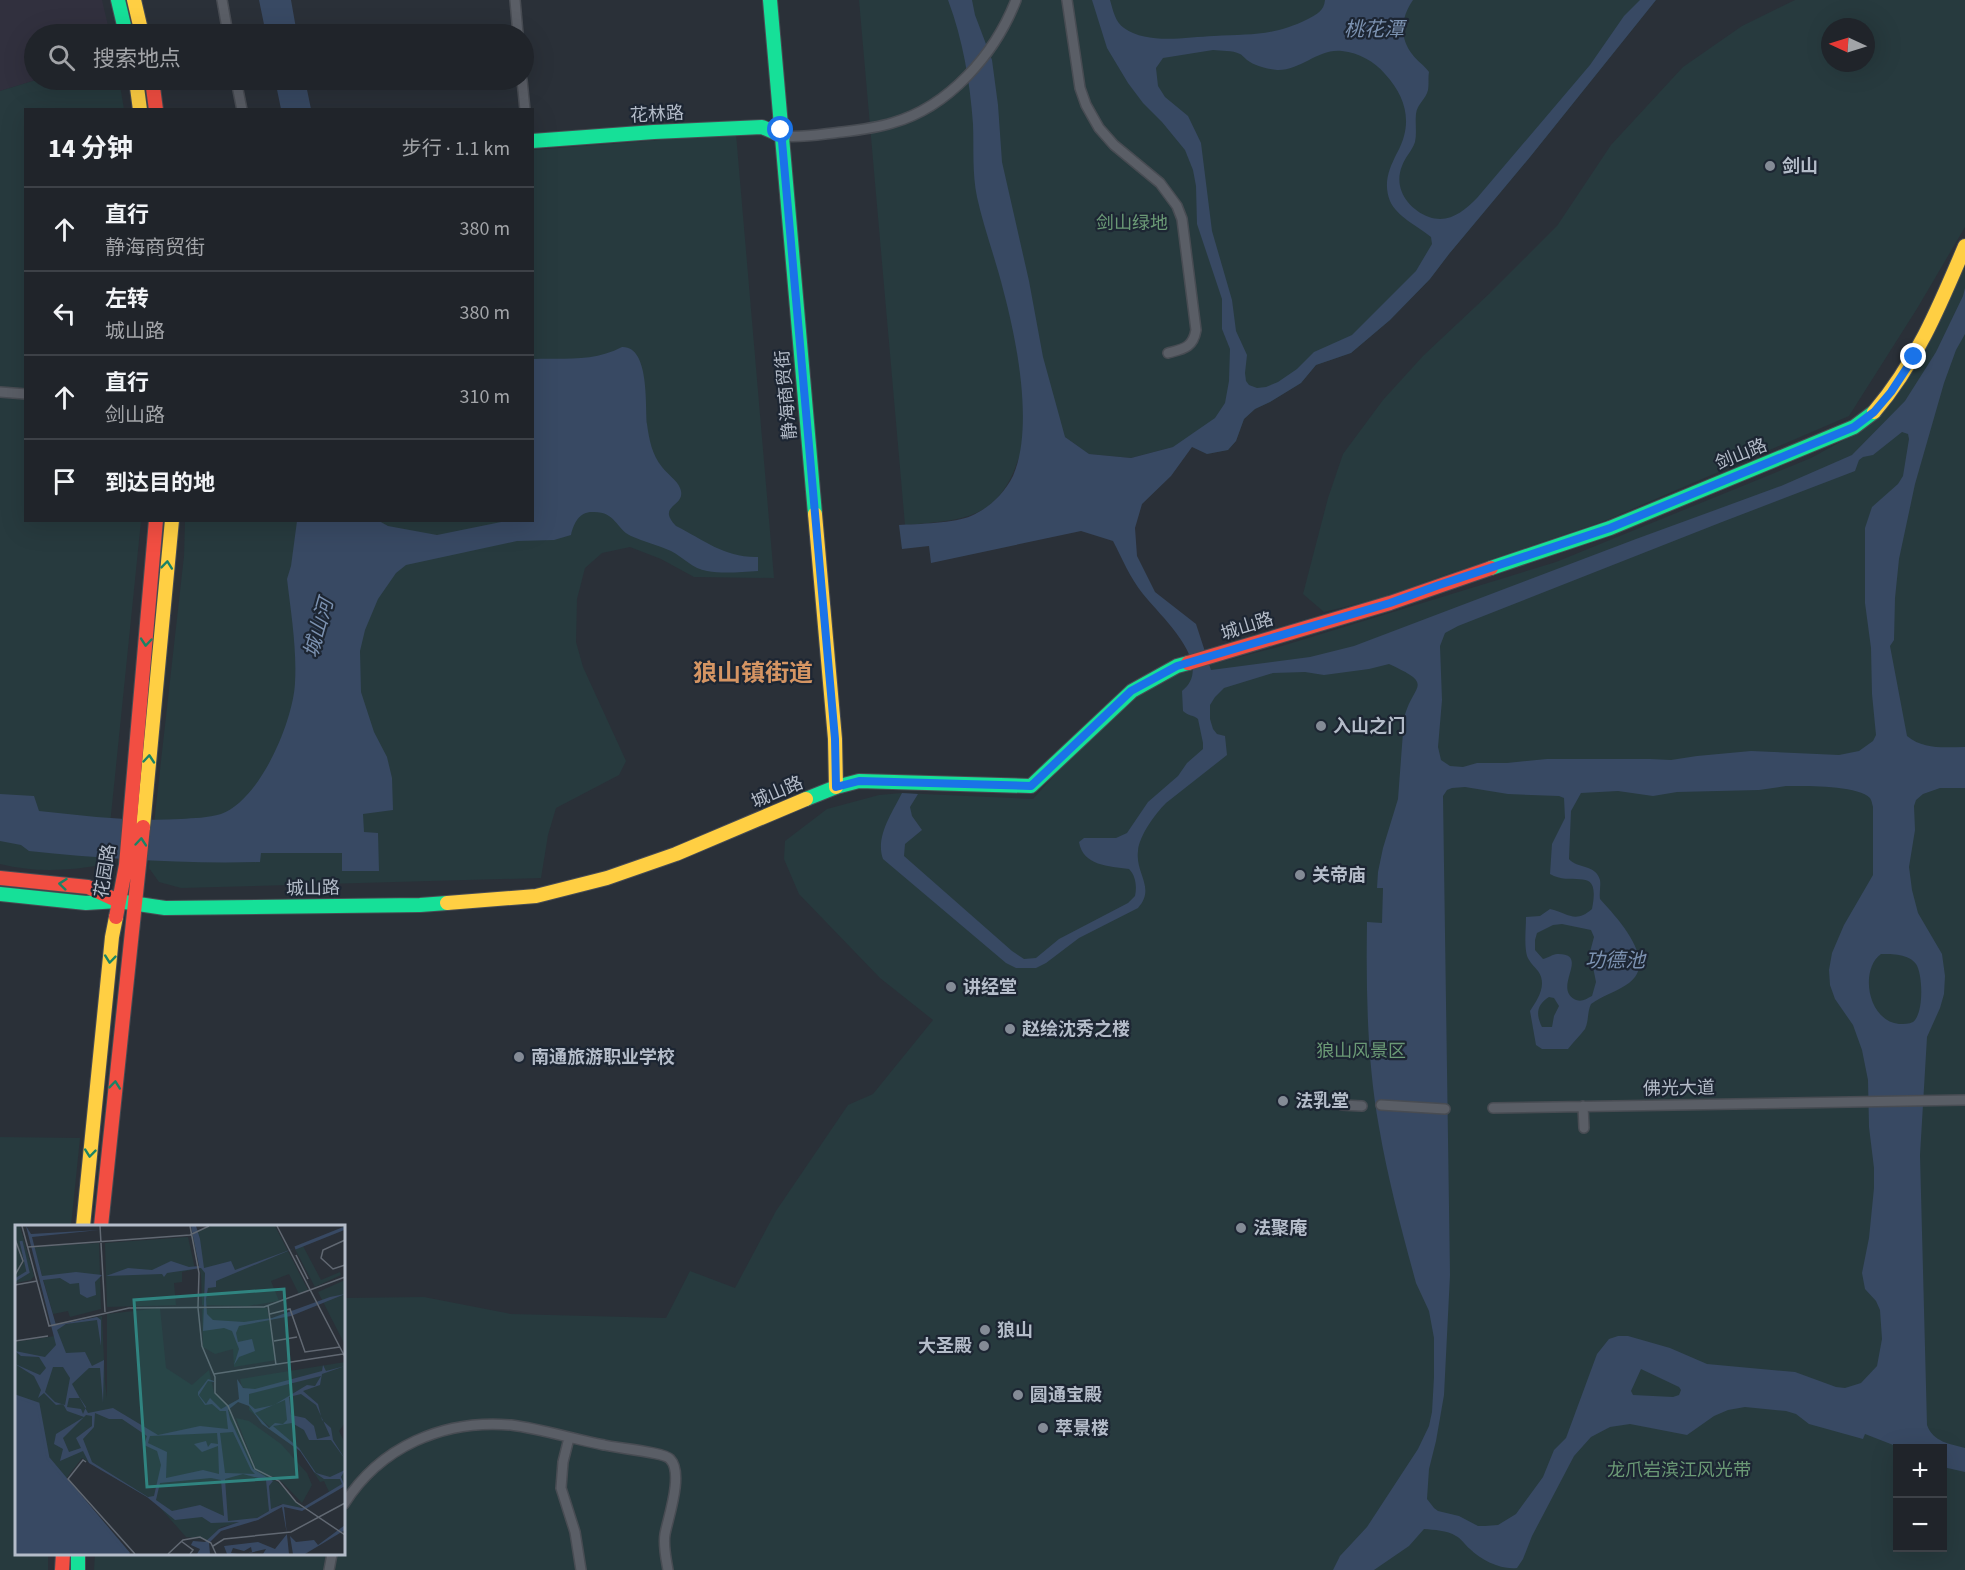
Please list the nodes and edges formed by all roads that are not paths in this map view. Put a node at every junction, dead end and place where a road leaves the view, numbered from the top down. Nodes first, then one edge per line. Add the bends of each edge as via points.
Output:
1 (118, 0) edge
2 (134, 0) edge
3 (222, 0) edge
4 (515, 0) edge
5 (770, 0) edge
6 (1016, 0) edge
7 (1067, 0) edge
8 (124, 24) edge
9 (140, 24) edge
10 (226, 24) edge
11 (517, 24) edge
12 (138, 90) edge
13 (153, 90) edge
14 (238, 90) edge
15 (523, 90) edge
16 (141, 108) edge
17 (156, 108) edge
18 (242, 108) edge
19 (525, 108) edge
20 (783, 136) junction
21 (534, 141) edge
22 (1965, 246) edge
23 (1168, 353) dead end
24 (0, 392) edge
25 (24, 394) edge
26 (156, 522) edge
27 (172, 522) edge
28 (1439, 585) joint
29 (836, 787) junction
30 (137, 817) junction
31 (133, 866) junction
32 (0, 878) edge
33 (0, 894) edge
34 (118, 901) junction
35 (135, 904) junction
36 (1965, 1100) edge
37 (1342, 1105) dead end
38 (1382, 1105) dead end
39 (1362, 1106) dead end
40 (1583, 1106) junction
41 (1493, 1108) dead end
42 (1445, 1109) dead end
43 (1584, 1128) dead end
44 (84, 1225) edge
45 (101, 1225) edge
46 (569, 1438) junction
47 (345, 1502) edge
48 (63, 1555) edge
49 (332, 1555) edge
50 (62, 1570) edge
51 (329, 1570) edge
52 (581, 1570) edge
53 (668, 1570) edge

1 - 8 street
2 - 9 street
3 - 10 street
4 - 11 street
5 - 20 street, 静海商贸街
6 - 20 street via 990,49 964,79 937,101 894,123 798,138
7 - 23 street via 1086,105 1114,145 1171,195 1182,219 1196,330 1191,344
12 - 16 street
13 - 17 street
14 - 18 street
15 - 19 street
20 - 21 street, 花林路 via 762,127
20 - 29 street, 静海商贸街
22 - 28 street, 剑山路 via 1914,357 1874,412 1854,427 1610,528
24 - 25 street
26 -> 30 street, 花园路
30 -> 27 street, 花园路
28 - 29 street, 城山路 via 1177,666 1131,691 1031,786 859,781
29 - 35 street, 城山路 via 676,854 607,878 536,896 420,905 165,908
30 - 31 street, 花园路
31 - 34 street, 花园路
31 - 35 street, 花园路
34 -> 32 street, 城山路 via 88,887
33 - 34 street, 城山路 via 86,903
34 - 35 street, 城山路
34 -> 44 street, 花园路
45 -> 35 street, 花园路
36 - 40 street, 佛光大道
37 - 39 street
38 - 42 street
40 - 41 street, 佛光大道
40 - 43 street
46 - 47 street via 510,1425 457,1427 430,1434 393,1452 363,1479
46 - 52 street via 562,1462 561,1488 575,1532
46 - 53 street via 670,1459 675,1495 664,1536
48 - 50 street
49 - 51 street

